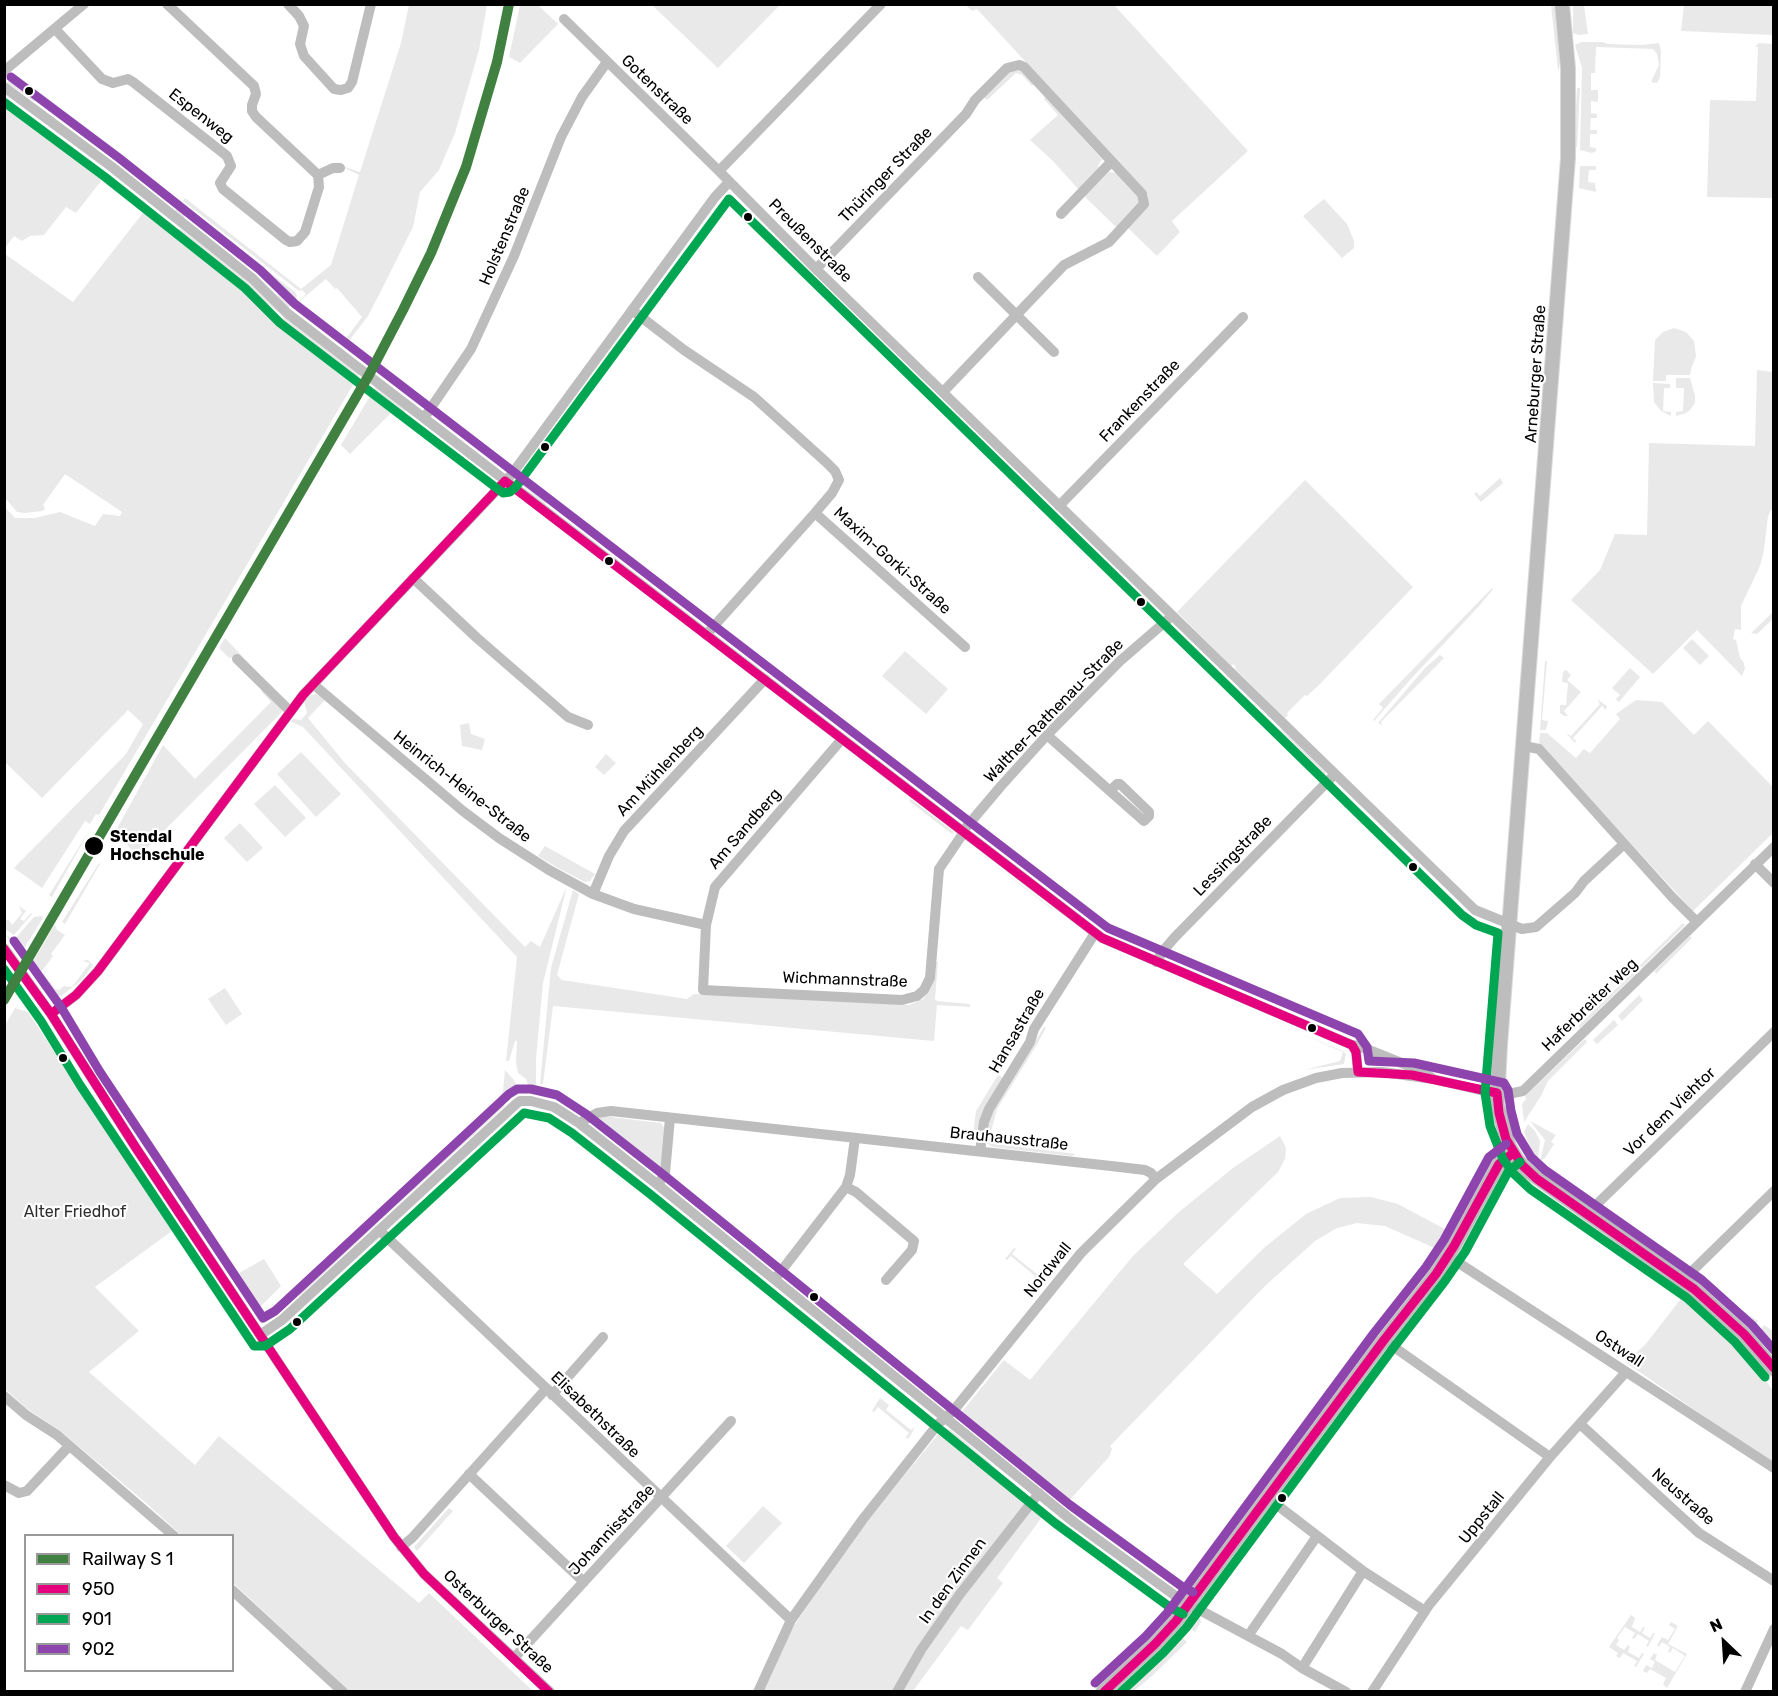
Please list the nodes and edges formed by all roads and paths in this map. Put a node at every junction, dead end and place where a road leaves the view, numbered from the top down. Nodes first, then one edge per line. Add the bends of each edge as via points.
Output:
1 (84, 4) edge
2 (167, 4) edge
3 (288, 4) edge
4 (371, 4) edge
5 (881, 4) edge
6 (1562, 4) edge
7 (564, 19) dead end
8 (56, 30) junction
9 (607, 62) junction
10 (4, 71) edge
11 (4, 87) edge
12 (1111, 162) junction
13 (340, 168) dead end
14 (719, 171) junction
15 (318, 175) junction
16 (729, 182) junction
17 (1061, 214) dead end
18 (816, 269) junction
19 (978, 278) dead end
20 (632, 310) junction
21 (1017, 315) junction
22 (1243, 317) dead end
23 (1054, 351) dead end
24 (943, 393) junction
25 (424, 418) junction
26 (505, 481) junction
27 (1059, 506) junction
28 (815, 513) junction
29 (413, 578) junction
30 (1173, 616) junction
31 (706, 635) junction
32 (966, 647) dead end
33 (237, 659) dead end
34 (765, 679) junction
35 (313, 684) junction
36 (290, 711) junction
37 (588, 724) dead end
38 (1047, 735) junction
39 (842, 739) junction
40 (1524, 746) junction
41 (1335, 774) junction
42 (1110, 791) dead end
43 (963, 832) junction
44 (1624, 844) junction
45 (1773, 847) edge
46 (1755, 864) junction
47 (1773, 883) edge
48 (593, 894) junction
49 (1696, 922) junction
50 (706, 925) junction
51 (1511, 925) junction
52 (1095, 933) junction
53 (4, 948) edge
54 (8, 962) edge
55 (1156, 962) junction
56 (703, 990) joint
57 (51, 1014) junction
58 (1773, 1032) edge
59 (1352, 1045) junction
60 (1358, 1072) junction
61 (1432, 1079) junction
62 (1497, 1093) junction
63 (670, 1118) junction
64 (579, 1123) junction
65 (855, 1138) junction
66 (980, 1151) junction
67 (1513, 1153) junction
68 (1156, 1179) junction
69 (658, 1185) junction
70 (846, 1187) junction
71 (1773, 1191) edge
72 (1589, 1214) junction
73 (379, 1230) junction
74 (1451, 1251) junction
75 (775, 1279) junction
76 (886, 1280) dead end
77 (1683, 1280) junction
78 (260, 1335) junction
79 (603, 1337) dead end
80 (1384, 1340) junction
81 (1773, 1369) edge
82 (1626, 1372) junction
83 (549, 1393) junction
84 (4, 1396) edge
85 (945, 1417) junction
86 (731, 1421) dead end
87 (1580, 1424) junction
88 (69, 1446) junction
89 (1550, 1457) junction
90 (1773, 1467) edge
91 (469, 1474) junction
92 (4, 1485) edge
93 (1039, 1493) junction
94 (1268, 1498) junction
95 (661, 1499) junction
96 (172, 1534) edge
97 (1317, 1536) junction
98 (401, 1547) junction
99 (1363, 1571) junction
100 (1773, 1581) edge
101 (584, 1582) junction
102 (234, 1592) edge
103 (1188, 1603) junction
104 (1427, 1608) junction
105 (791, 1620) junction
106 (1773, 1629) edge
107 (1248, 1636) junction
108 (514, 1658) junction
109 (1302, 1668) junction
110 (343, 1692) edge
111 (550, 1692) edge
112 (758, 1692) edge
113 (897, 1692) edge
114 (1102, 1692) edge
115 (1346, 1692) edge
116 (1372, 1692) edge
117 (1745, 1692) edge

1 - 8 street
2 - 15 street via 254,86 252,111 256,117
3 - 4 street via 304,26 300,44 304,56 334,89 341,90 352,82
5 - 14 street
6 - 40 main road, Arneburger Straße via 1568,68 1568,158
7 - 9 street, Gotenstraße
8 - 10 street
8 - 15 street, Espenweg via 102,79 133,82 227,156 231,166 220,183 223,189 286,240 294,242 302,237 319,186
9 - 14 street, Gotenstraße
9 - 25 street, Holstenstraße via 582,97 561,137 514,256 471,349
11 - 25 street via 112,167 253,279 287,313
12 - 17 street
12 - 18 street, Thüringer Straße via 1024,68 1019,65 1007,69
12 - 21 street via 1142,194 1144,204 1108,242 1064,265
13 - 15 street
14 - 16 street, Gotenstraße
16 - 18 street, Preußenstraße
16 - 20 street
18 - 24 street, Preußenstraße
19 - 21 street
20 - 26 street
20 - 28 street, Maxim-Gorki-Straße via 754,397 836,471 837,486
21 - 23 street
21 - 24 street
22 - 27 street, Frankenstraße
24 - 27 street, Preußenstraße
25 - 26 street
26 - 29 street
26 - 31 street
27 - 30 street, Preußenstraße
28 - 31 street
28 - 32 street, Maxim-Gorki-Straße
29 - 35 street
29 - 37 street via 568,717
30 - 38 street, Walther-Rathenau-Straße via 1120,661
30 - 41 street, Preußenstraße
31 - 34 street
33 - 36 street
34 - 39 street
34 - 48 street, Am Mühlenberg via 629,825 609,856
35 - 36 street
35 - 48 street, Heinrich-Heine-Straße via 486,828
36 - 57 street via 98,971
38 - 42 street
38 - 43 street, Walther-Rathenau-Straße
39 - 43 street
39 - 50 street, Am Sandberg via 719,881
40 - 44 street via 1539,748
40 - 51 main road, Arneburger Straße
41 - 51 street, Preußenstraße via 1470,906 1480,914
41 - 55 street, Lessingstraße via 1175,937
43 - 52 street
43 - 56 street, Wichmannstraße via 939,869 930,978 917,996 902,1000
44 - 49 street
44 - 51 street via 1536,927
45 - 46 street, Haferbreiter Weg
46 - 47 street
46 - 49 street, Haferbreiter Weg
48 - 50 street, Heinrich-Heine-Straße via 642,911
49 - 62 street, Haferbreiter Weg via 1528,1087 1519,1093
50 - 56 street, Am Sandberg
51 - 62 main road, Arneburger Straße
52 - 55 street
52 - 66 street, Hansastraße via 989,1109
53 - 54 street, Osterburger Straße
54 - 57 street, Osterburger Straße
55 - 59 street
57 - 78 street, Osterburger Straße
58 - 72 street, Vor dem Viehtor
59 - 60 street
59 - 61 street via 1424,1071
60 - 61 street, Nordwall
60 - 68 street, Nordwall via 1316,1078 1266,1099
61 - 62 street, Nordwall
62 - 67 main road, Arneburger Straße via 1502,1124
63 - 64 street, Brauhausstraße via 611,1111 597,1113
63 - 65 street, Brauhausstraße
63 - 69 street via 665,1173
64 - 69 street
64 - 73 street via 554,1107 520,1101
65 - 66 street, Brauhausstraße
65 - 70 street
66 - 68 street, Brauhausstraße via 1144,1170
67 - 72 main road via 1528,1171
67 - 74 main road via 1496,1169
68 - 85 street, Nordwall via 1081,1253
69 - 75 street
70 - 75 street
70 - 76 street via 914,1241 912,1250
71 - 77 street
72 - 77 main road
73 - 78 street via 282,1320
73 - 83 street, Elisabethstraße
74 - 80 main road
74 - 82 street, Ostwall
75 - 85 street
77 - 81 main road via 1737,1328
78 - 98 street, Osterburger Straße
79 - 83 street
80 - 89 street
80 - 94 main road
82 - 87 street, Uppstall
82 - 90 street, Ostwall
83 - 91 street
83 - 95 street, Elisabethstraße
84 - 88 street
85 - 93 street
85 - 105 street, Nordwall via 862,1519
86 - 95 street, Johannisstraße
87 - 89 street, Uppstall
87 - 100 street, Neustraße via 1699,1533
88 - 92 street via 27,1491
88 - 96 street
89 - 104 street, Uppstall
91 - 98 street
91 - 101 street
93 - 103 street
93 - 113 street, In den Zinnen via 960,1594
94 - 97 street
94 - 103 main road
95 - 101 street, Johannisstraße
95 - 105 street, Elisabethstraße
97 - 99 street
97 - 107 street
98 - 108 street, Osterburger Straße via 424,1574
99 - 104 street
99 - 109 street
101 - 108 street, Johannisstraße
102 - 110 street
103 - 107 street
103 - 114 main road via 1164,1635
104 - 116 street, Uppstall
105 - 112 street, Nordwall
106 - 117 street
107 - 109 street
108 - 111 street, Osterburger Straße
109 - 115 street

